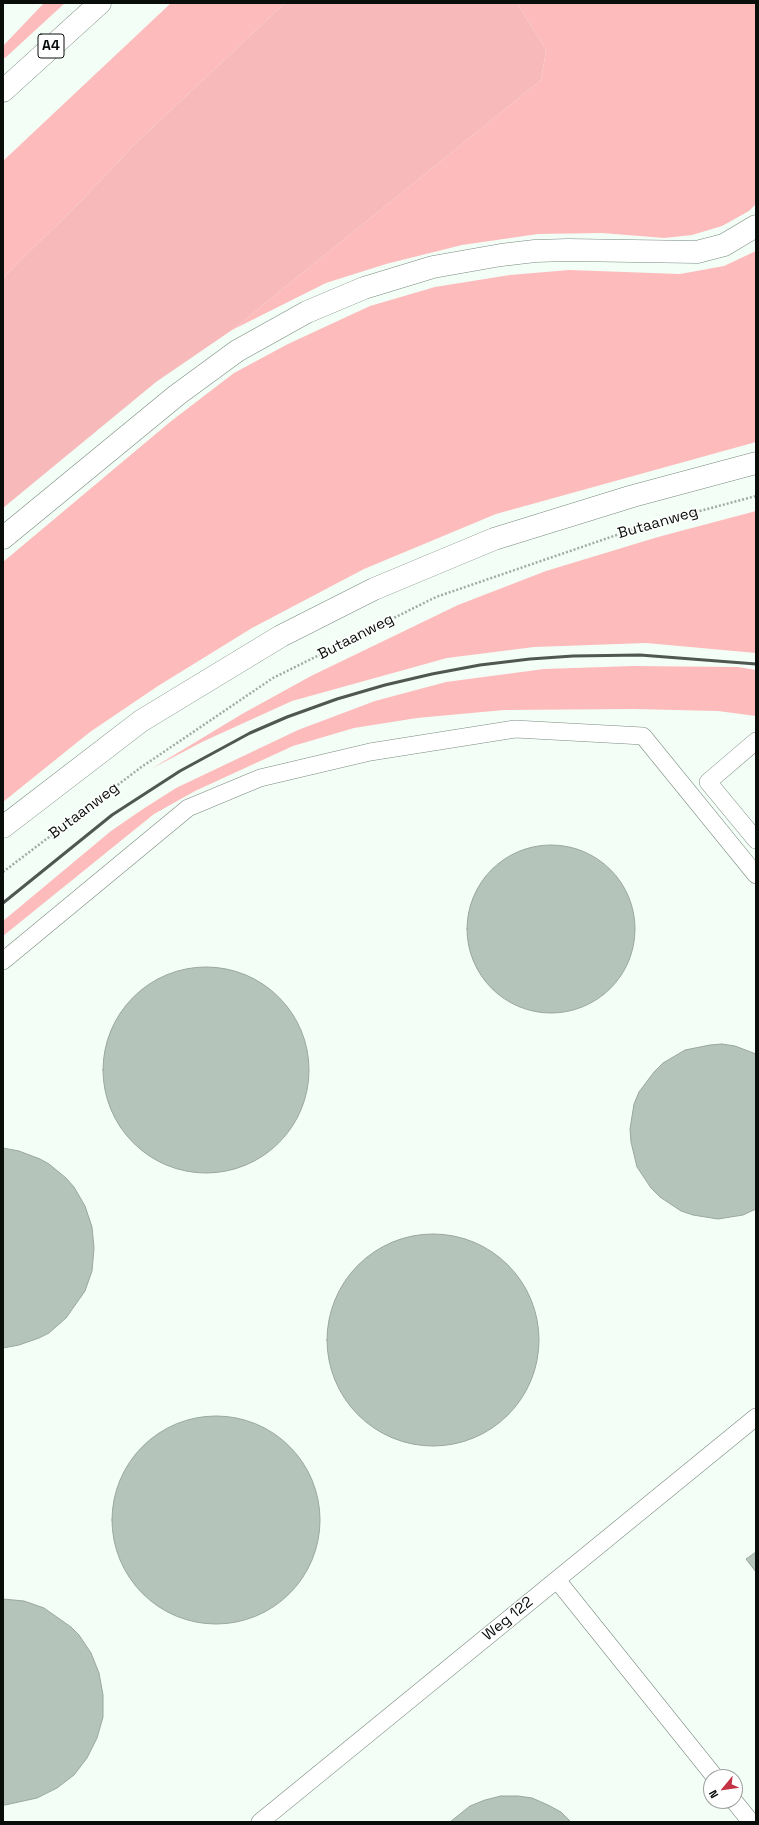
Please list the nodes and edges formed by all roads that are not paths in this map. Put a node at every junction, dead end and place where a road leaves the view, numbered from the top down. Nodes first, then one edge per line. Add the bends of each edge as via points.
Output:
1 (100, 3) edge
2 (3, 91) edge
3 (756, 226) edge
4 (756, 463) edge
5 (3, 538) edge
6 (756, 741) edge
7 (3, 827) edge
8 (756, 840) edge
9 (756, 875) edge
10 (3, 961) edge
11 (756, 1417) edge
12 (557, 1580) junction
13 (709, 1769) edge
14 (740, 1809) edge
15 (260, 1822) edge
16 (751, 1822) edge

1 - 2 main road, A4
3 - 5 main road via 724,245 696,252 535,251 434,267 364,288 307,312 237,351 177,395
4 - 7 main road via 633,496 494,539 374,589 281,636 141,721
6 - 8 lane via 708,782
9 - 10 lane via 643,736 515,729 370,752 260,778 188,808
11 - 12 lane, Weg 122
12 - 13 lane
12 - 15 lane, Weg 122
14 - 16 lane

